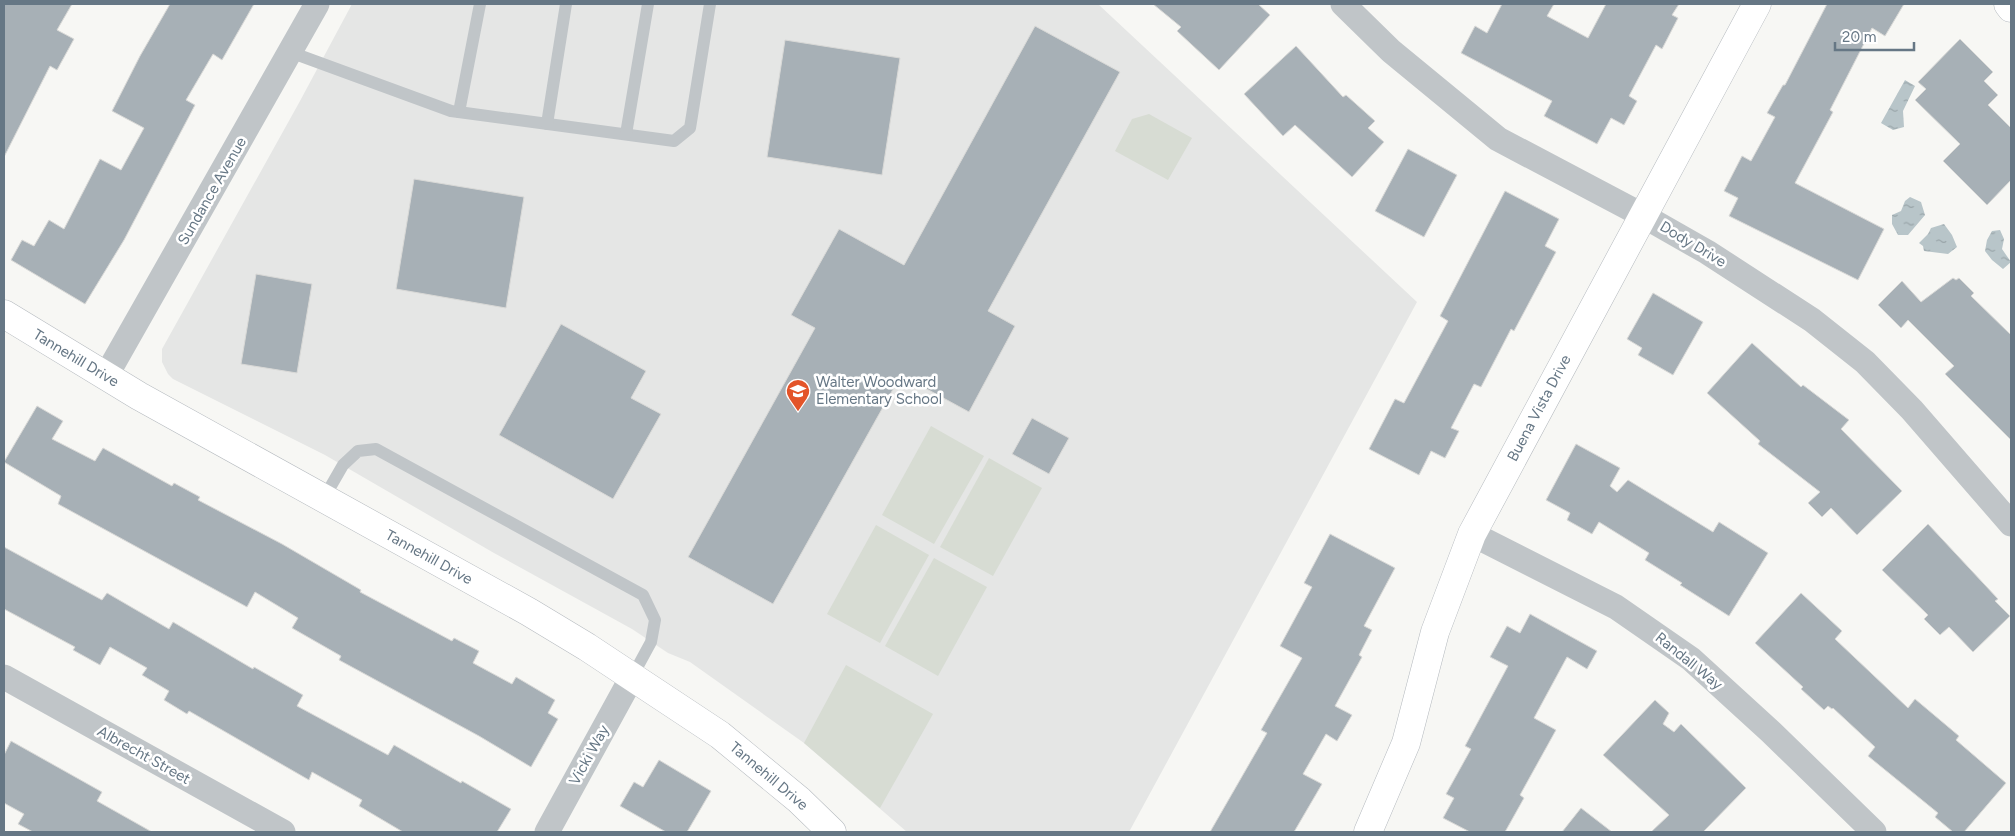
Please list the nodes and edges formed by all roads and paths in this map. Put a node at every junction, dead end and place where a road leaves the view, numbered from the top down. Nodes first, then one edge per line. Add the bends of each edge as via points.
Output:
1 (316, 4) edge
2 (480, 4) edge
3 (566, 4) edge
4 (648, 4) edge
5 (710, 4) edge
6 (1343, 4) edge
7 (1757, 4) edge
8 (2008, 4) edge
9 (2011, 8) edge
10 (290, 52) junction
11 (459, 112) junction
12 (547, 124) junction
13 (626, 134) junction
14 (1642, 215) junction
15 (4, 314) edge
16 (106, 376) junction
17 (324, 498) junction
18 (2011, 524) edge
19 (1472, 534) junction
20 (4, 677) edge
21 (632, 677) junction
22 (284, 832) edge
23 (547, 832) edge
24 (832, 832) edge
25 (1368, 832) edge
26 (1874, 832) edge

1 - 10 street, Sundance Avenue
2 - 11 lane
3 - 12 lane
4 - 13 lane
5 - 13 lane via 690,128 674,141
6 - 14 street, Dody Drive via 1391,51 1498,139
7 - 14 street, Buena Vista Drive
8 - 9 street
10 - 11 lane
10 - 16 street, Sundance Avenue
11 - 12 lane
12 - 13 lane
14 - 18 street, Dody Drive via 1707,252 1812,320 1865,362 1912,410
14 - 19 street, Buena Vista Drive
15 - 16 street, Tannehill Drive
16 - 17 street, Tannehill Drive
17 - 21 street, Tannehill Drive via 529,612
17 - 21 lane via 343,464 358,451 376,450 643,596 655,620 651,642
19 - 25 street, Buena Vista Drive via 1435,632 1406,744
19 - 26 street, Randall Way via 1616,607 1691,659 1772,732
20 - 22 street, Albrecht Street
21 - 23 street, Vicki Way
21 - 24 street, Tannehill Drive via 720,735 799,800

